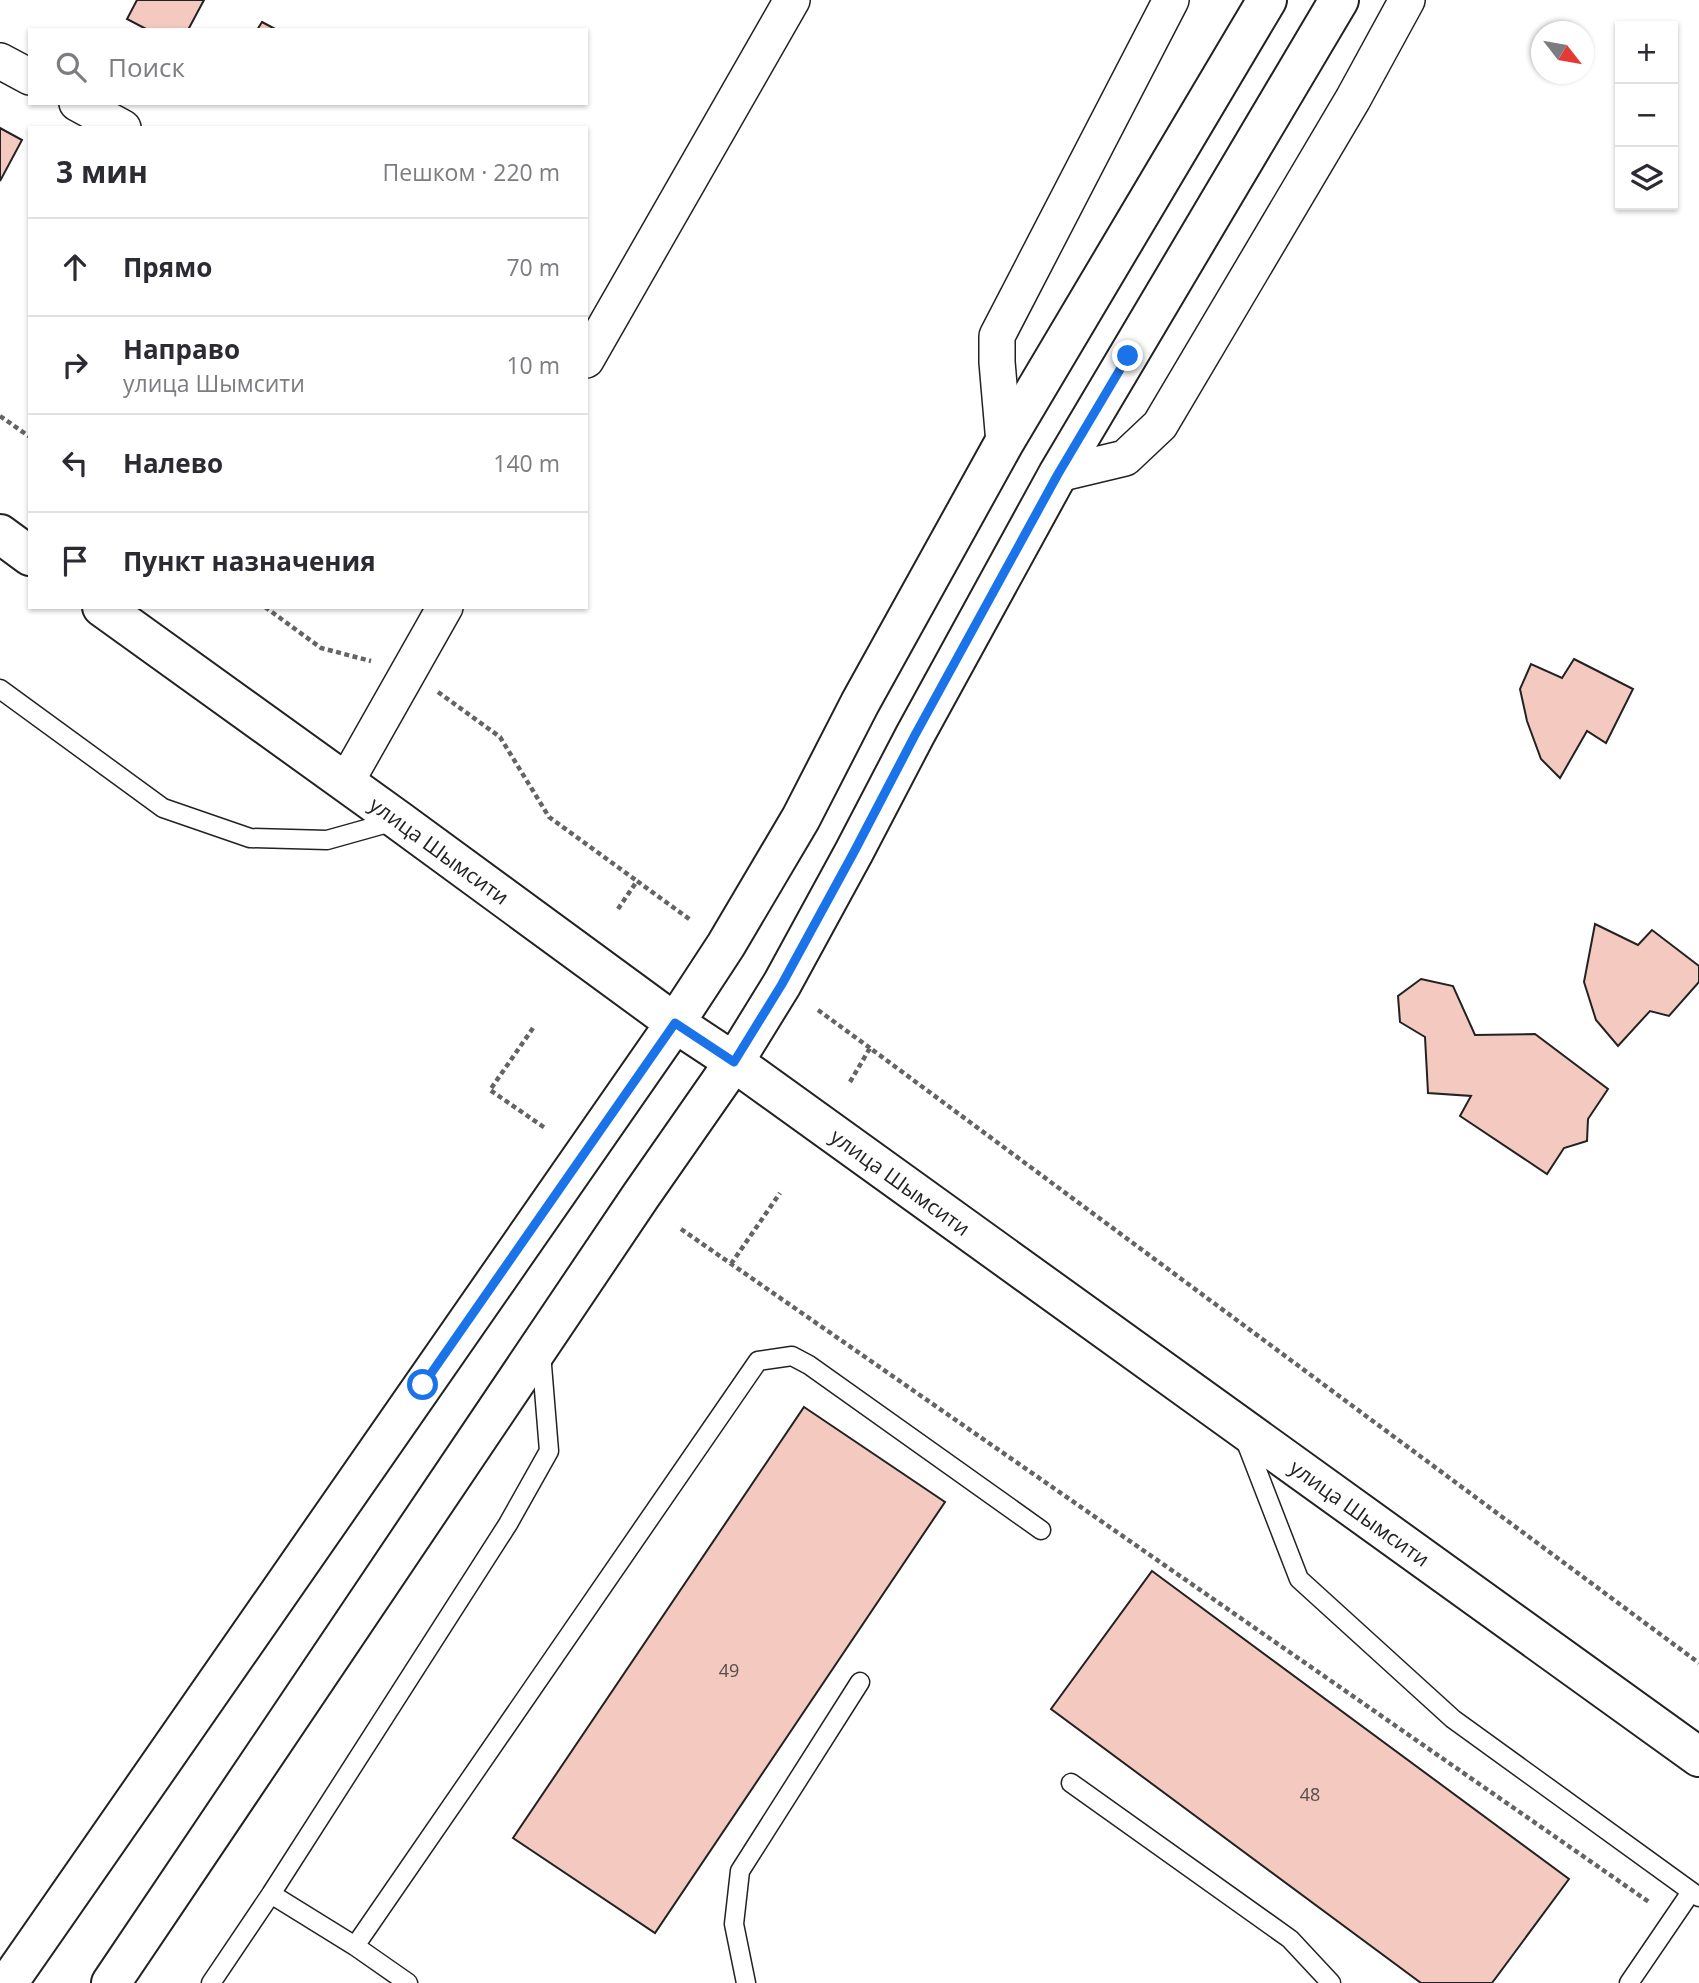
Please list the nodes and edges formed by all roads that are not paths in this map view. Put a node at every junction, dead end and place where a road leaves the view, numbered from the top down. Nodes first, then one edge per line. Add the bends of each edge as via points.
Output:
1 (792, 0) edge
2 (1171, 0) edge
3 (1267, 0) edge
4 (1339, 0) edge
5 (1407, 0) edge
6 (0, 61) edge
7 (28, 77) edge
8 (81, 105) edge
9 (119, 126) edge
10 (588, 357) edge
11 (1004, 443) junction
12 (1058, 474) junction
13 (0, 534) edge
14 (28, 555) edge
15 (105, 609) edge
16 (444, 609) edge
17 (0, 690) edge
18 (346, 782) junction
19 (398, 820) junction
20 (675, 1023) junction
21 (734, 1062) junction
22 (541, 1345) junction
23 (1241, 1427) junction
24 (1041, 1530) dead end
25 (860, 1682) dead end
26 (1699, 1757) edge
27 (1071, 1783) dead end
28 (271, 1894) junction
29 (1695, 1895) edge
30 (355, 1946) junction
31 (8, 1983) edge
32 (111, 1983) edge
33 (211, 1983) edge
34 (408, 1983) edge
35 (746, 1983) edge
36 (1331, 1983) edge
37 (1629, 1983) edge

1 - 10 street
2 - 11 street via 997,336
3 - 11 main road
4 - 12 main road
5 - 12 street via 1160,425 1125,458
6 - 7 street
8 - 9 street
11 - 20 main road via 801,818
12 - 21 main road via 782,984
13 - 14 main road
15 - 18 main road, улица Шымсити
16 - 18 street
17 - 19 lane via 163,807 250,838 327,840
18 - 19 main road, улица Шымсити
19 - 20 main road, улица Шымсити
20 - 21 main road, улица Шымсити
20 - 31 main road
21 - 22 main road
21 - 23 main road, улица Шымсити
22 - 28 lane via 549,1451 508,1524
22 - 32 main road
23 - 26 main road, улица Шымсити
23 - 29 lane via 1299,1579 1453,1719
24 - 30 lane via 809,1365 792,1356 758,1361
25 - 35 lane via 740,1871 734,1924
27 - 36 lane via 1290,1939
28 - 30 lane
28 - 33 lane
29 - 37 lane
30 - 34 lane

